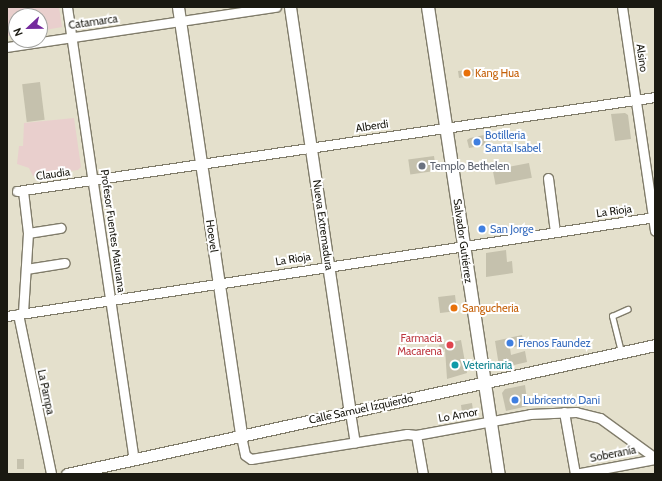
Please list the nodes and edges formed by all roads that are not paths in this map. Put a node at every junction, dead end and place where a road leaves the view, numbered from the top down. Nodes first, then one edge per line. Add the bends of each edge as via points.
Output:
1 (67, 7) edge
2 (178, 7) edge
3 (276, 7) edge
4 (290, 7) edge
5 (428, 7) edge
6 (622, 7) edge
7 (180, 21) junction
8 (72, 38) junction
9 (7, 47) edge
10 (655, 96) edge
11 (636, 100) junction
12 (446, 127) junction
13 (311, 147) junction
14 (201, 164) junction
15 (548, 178) dead end
16 (93, 180) junction
17 (20, 191) joint
18 (654, 217) edge
19 (61, 228) dead end
20 (655, 231) edge
21 (555, 232) junction
22 (28, 233) junction
23 (464, 245) junction
24 (65, 263) dead end
25 (329, 266) junction
26 (26, 269) junction
27 (219, 283) junction
28 (111, 300) junction
29 (628, 309) dead end
30 (21, 314) junction
31 (7, 316) edge
32 (655, 345) edge
33 (621, 352) junction
34 (484, 382) junction
35 (350, 412) junction
36 (564, 412) junction
37 (489, 422) junction
38 (416, 435) junction
39 (241, 436) junction
40 (355, 443) junction
41 (655, 458) edge
42 (134, 459) junction
43 (253, 459) joint
44 (94, 471) edge
45 (51, 474) edge
46 (67, 474) edge
47 (423, 474) edge
48 (499, 474) edge
49 (575, 474) edge

1 - 8 street, Profesor Fuentes Maturana
2 - 7 street, Hoevel
3 - 7 street, Catamarca
4 - 13 street, Nueva Extremadura
5 - 12 main road, Salvador Gutiérrez
6 - 11 street, Alsino
7 - 8 street, Catamarca
7 - 14 street, Hoevel
8 - 9 street, Catamarca
8 - 16 street, Profesor Fuentes Maturana
10 - 11 street, Alberdi
11 - 12 street, Alberdi
11 - 18 street, Alsino
12 - 13 street, Alberdi
12 - 23 main road, Salvador Gutiérrez
13 - 14 street, Alberdi
13 - 25 street, Nueva Extremadura
14 - 16 street, Alberdi
14 - 27 street, Hoevel
15 - 21 street
16 - 17 street, Claudia
16 - 28 street, Profesor Fuentes Maturana
17 - 22 street, La Pampa
18 - 20 street, Alsino
18 - 21 street, La Rioja
19 - 22 street
21 - 23 street, La Rioja
22 - 26 street, La Pampa
23 - 25 street, La Rioja
23 - 34 main road, Salvador Gutiérrez
24 - 26 street
25 - 27 street, La Rioja
25 - 35 street, Nueva Extremadura
26 - 30 street, La Pampa
27 - 28 street, La Rioja
27 - 39 street, Hoevel
28 - 30 street, La Rioja
28 - 42 street, Profesor Fuentes Maturana
29 - 33 lane via 612,316
30 - 31 street, La Rioja
30 - 45 street, La Pampa
32 - 33 street, Calle Samuel Izquierdo
33 - 34 street, Calle Samuel Izquierdo
34 - 35 street, Calle Samuel Izquierdo
34 - 37 main road, Salvador Gutiérrez
35 - 39 street, Calle Samuel Izquierdo
35 - 40 street, Nueva Extremadura
36 - 37 street, Lo Amor via 538,413
36 - 41 street, Lo Amor via 586,413 600,418
36 - 49 street
37 - 38 street, Lo Amor
37 - 48 main road, Salvador Gutiérrez
38 - 40 street, Lo Amor
38 - 47 street
39 - 42 street, Calle Samuel Izquierdo
39 - 43 street, Hoevel via 245,455
40 - 43 street, Lo Amor
41 - 49 street, Soberanía
42 - 44 street, Calle Samuel Izquierdo
44 - 46 street, Calle Samuel Izquierdo

